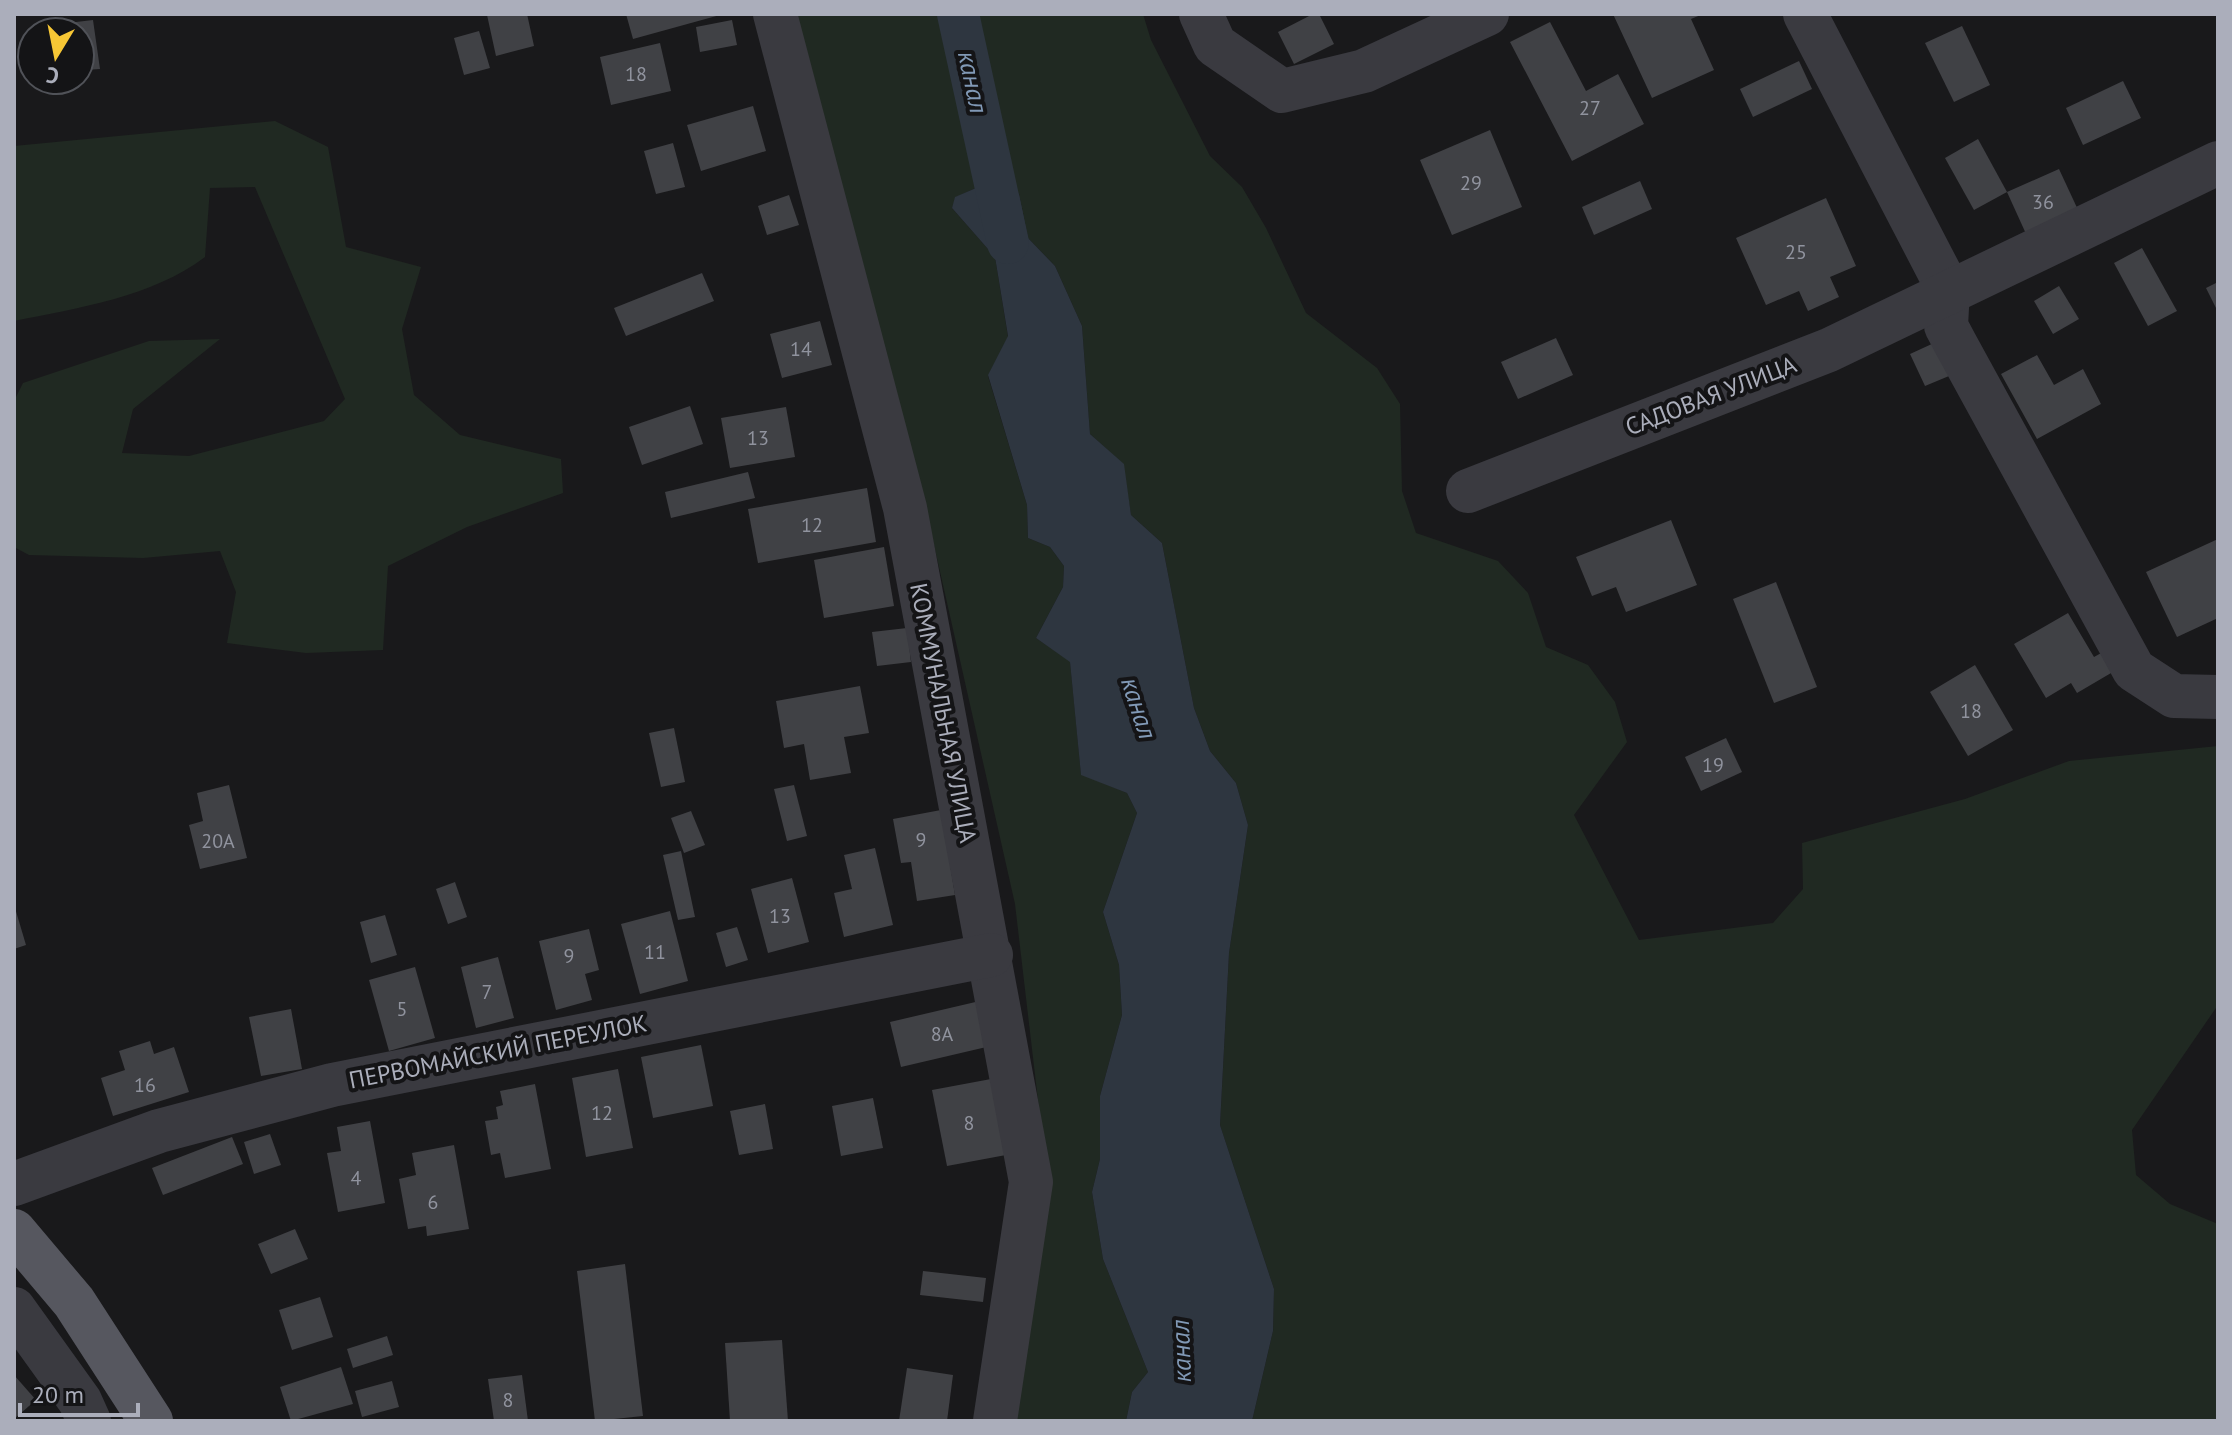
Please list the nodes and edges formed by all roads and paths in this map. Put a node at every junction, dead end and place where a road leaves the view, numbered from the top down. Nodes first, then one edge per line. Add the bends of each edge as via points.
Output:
1 (775, 14) edge
2 (1201, 14) edge
3 (1487, 14) edge
4 (1805, 14) edge
5 (2218, 163) edge
6 (1948, 289) junction
7 (1468, 491) dead end
8 (2218, 697) edge
9 (991, 955) junction
10 (14, 1184) edge
11 (14, 1231) edge
12 (14, 1309) edge
13 (89, 1421) edge
14 (151, 1421) edge
15 (995, 1421) edge

1 - 9 street, КОММУНАЛЬНАЯ УЛИЦА via 905,508
2 - 3 street via 1215,45 1282,91 1364,71
4 - 6 street
5 - 6 street, САДОВАЯ УЛИЦА
6 - 7 street, САДОВАЯ УЛИЦА via 1829,350
6 - 8 street via 1950,335 2134,670 2174,696
9 - 10 street, ПЕРВОМАЙСКИЙ ПЕРЕУЛОК via 332,1085 159,1131
9 - 15 street, КОММУНАЛЬНАЯ УЛИЦА via 1031,1182
11 - 14 main road via 74,1302
12 - 13 street

